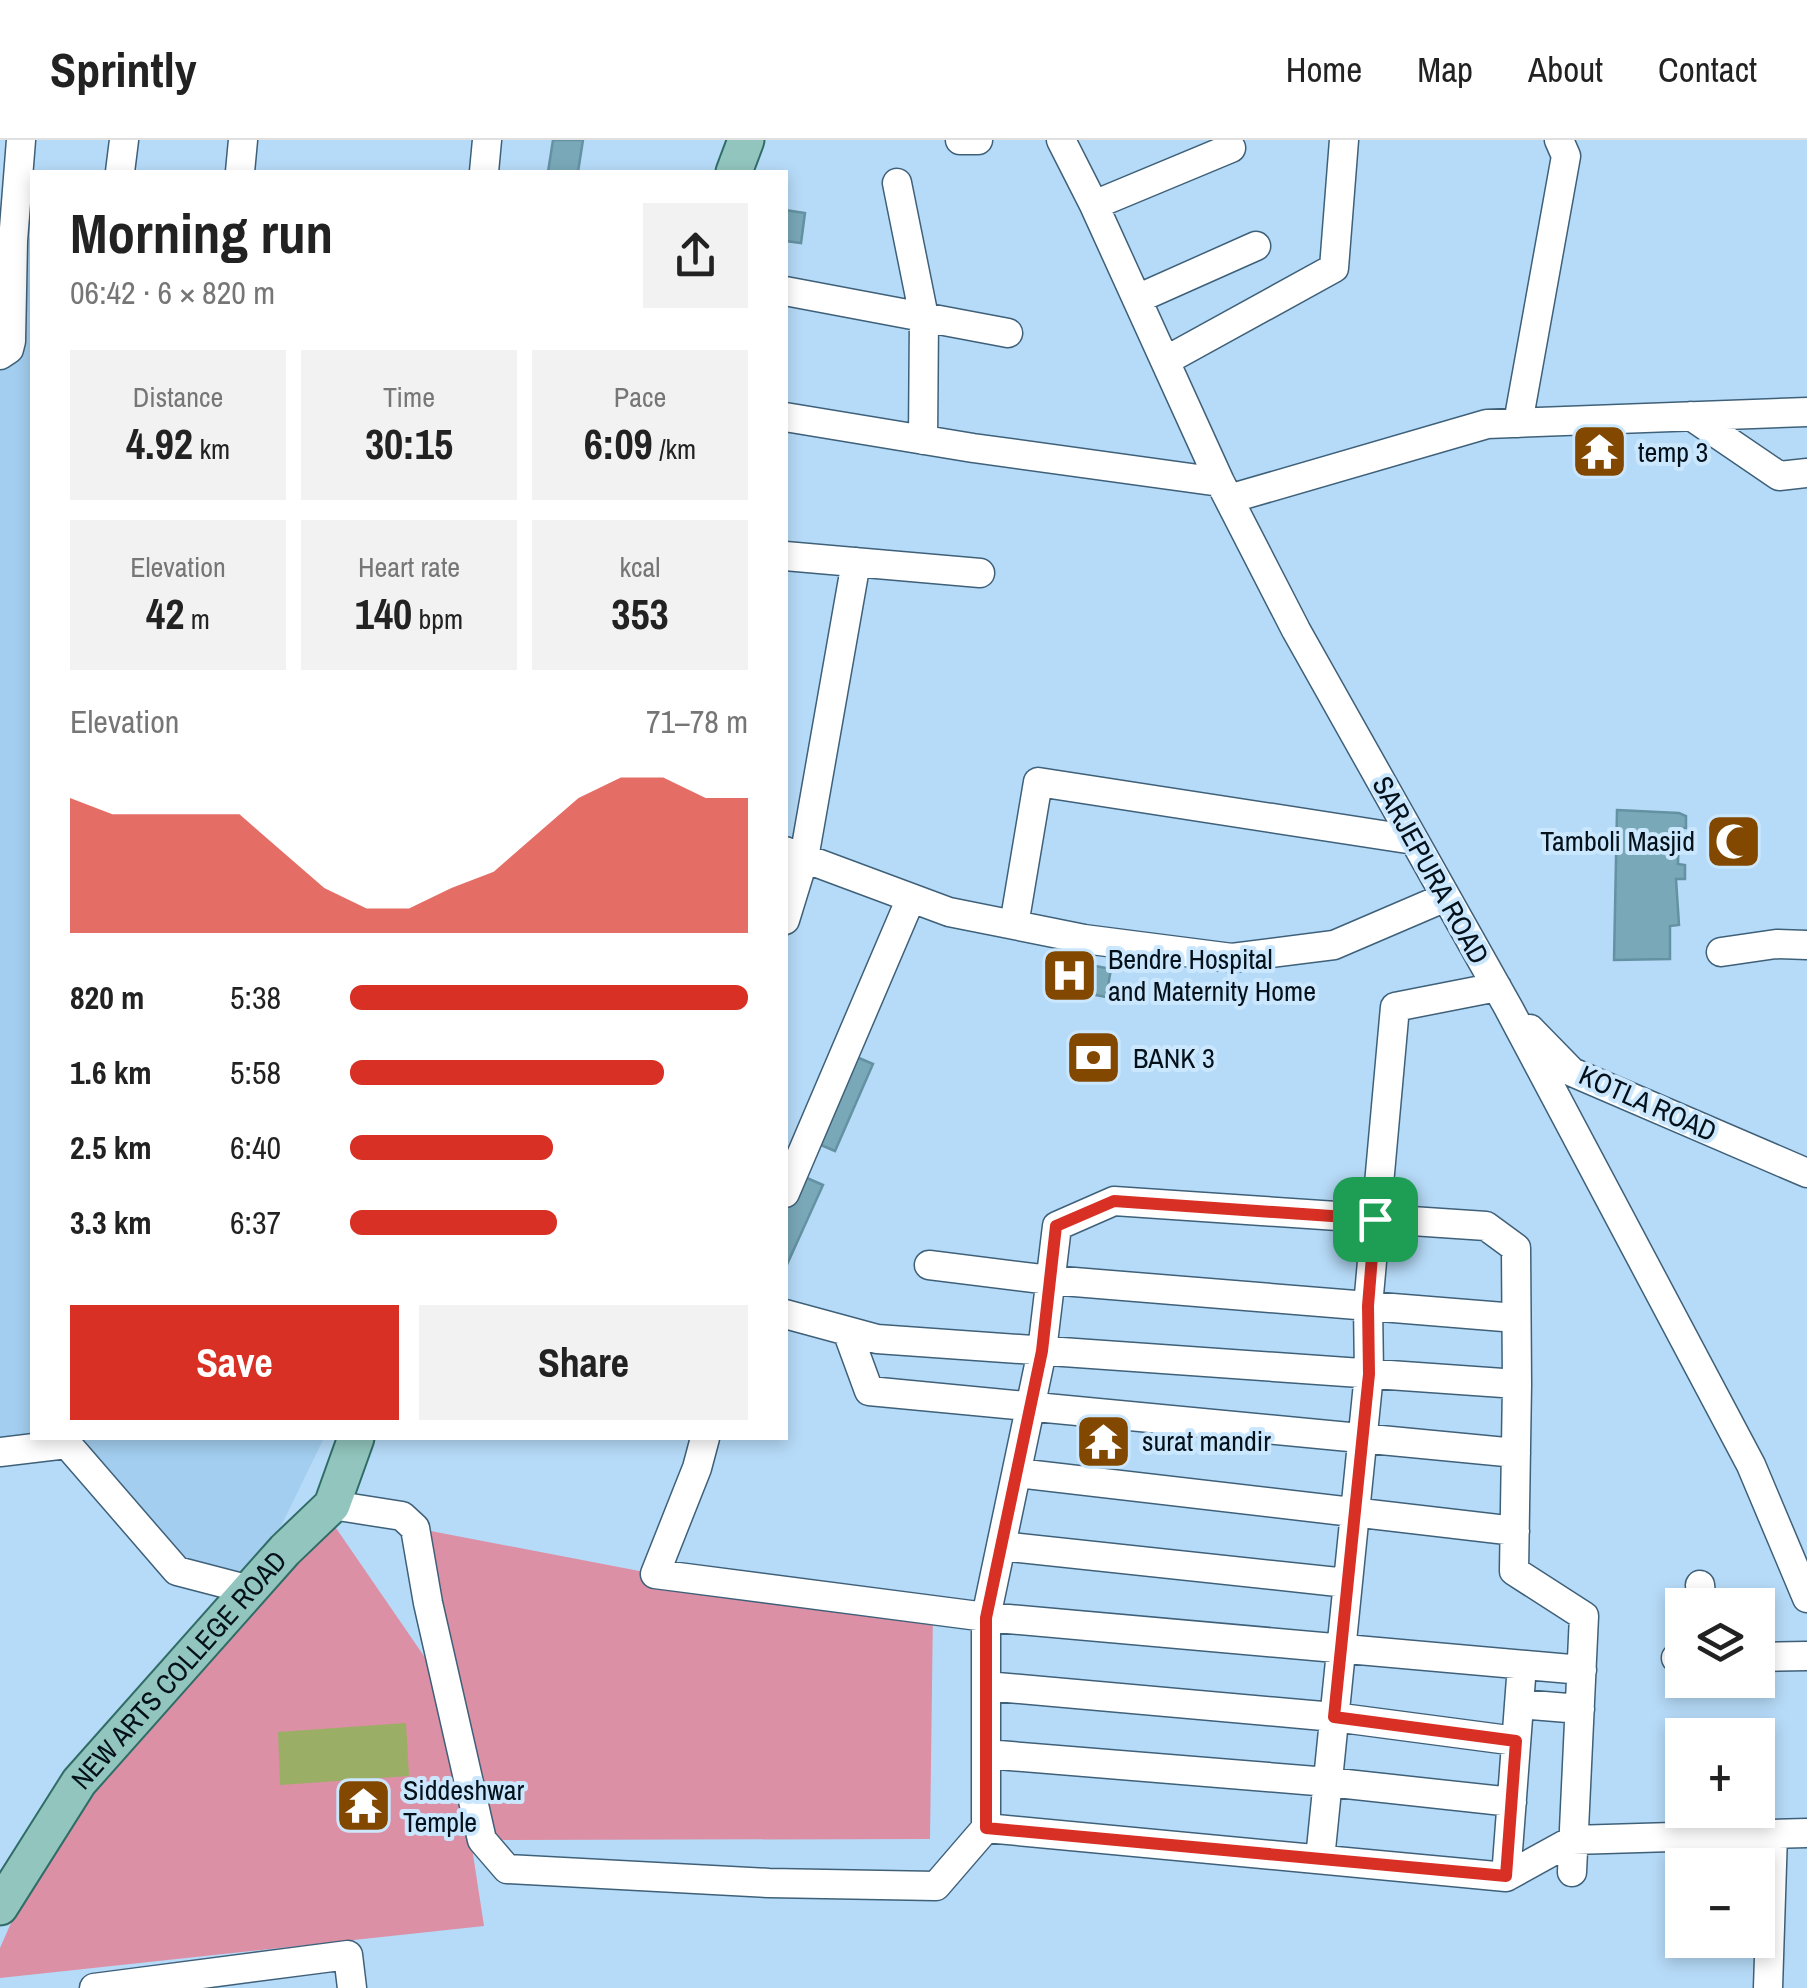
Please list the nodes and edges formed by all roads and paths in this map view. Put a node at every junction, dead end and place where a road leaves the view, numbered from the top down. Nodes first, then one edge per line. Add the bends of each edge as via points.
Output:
1 (21, 140) edge
2 (124, 140) edge
3 (243, 140) edge
4 (487, 140) edge
5 (746, 140) edge
6 (960, 140) edge
7 (978, 140) edge
8 (1060, 140) edge
9 (1344, 140) edge
10 (1559, 140) edge
11 (1231, 148) dead end
12 (120, 170) edge
13 (240, 170) edge
14 (484, 170) edge
15 (735, 170) edge
16 (17, 178) edge
17 (897, 183) dead end
18 (1094, 206) junction
19 (7, 241) edge
20 (1256, 246) dead end
21 (788, 292) edge
22 (1137, 299) junction
23 (924, 317) junction
24 (1008, 333) dead end
25 (0, 355) edge
26 (1165, 361) junction
27 (1807, 412) edge
28 (1691, 416) junction
29 (788, 417) edge
30 (1518, 423) junction
31 (923, 440) junction
32 (1807, 473) edge
33 (1224, 490) junction
34 (788, 556) edge
35 (856, 562) junction
36 (980, 572) dead end
37 (1414, 840) junction
38 (794, 854) edge
39 (1446, 897) junction
40 (788, 898) edge
41 (911, 898) junction
42 (1014, 925) junction
43 (1807, 945) edge
44 (1721, 952) dead end
45 (1502, 997) junction
46 (1807, 1173) edge
47 (788, 1186) edge
48 (1375, 1219) junction
49 (928, 1265) dead end
50 (1050, 1280) junction
51 (1368, 1306) junction
52 (788, 1315) edge
53 (1516, 1318) junction
54 (847, 1331) junction
55 (1042, 1351) junction
56 (1369, 1374) junction
57 (1517, 1384) junction
58 (1030, 1408) junction
59 (1361, 1439) junction
60 (355, 1440) edge
61 (704, 1440) edge
62 (0, 1452) edge
63 (1516, 1453) junction
64 (1017, 1473) junction
65 (332, 1505) junction
66 (1353, 1512) junction
67 (1515, 1530) junction
68 (1001, 1546) junction
69 (1346, 1584) junction
70 (250, 1590) junction
71 (1807, 1598) edge
72 (986, 1618) junction
73 (1340, 1648) junction
74 (1775, 1656) edge
75 (1807, 1656) edge
76 (1522, 1665) junction
77 (1582, 1670) junction
78 (986, 1686) junction
79 (1519, 1704) junction
80 (1580, 1709) junction
81 (1334, 1717) junction
82 (1516, 1741) junction
83 (986, 1754) junction
84 (1328, 1782) junction
85 (1512, 1802) junction
86 (986, 1828) junction
87 (1807, 1833) edge
88 (1773, 1834) junction
89 (1573, 1840) junction
90 (1320, 1860) junction
91 (1572, 1872) dead end
92 (1506, 1876) junction
93 (0, 1908) edge
94 (94, 1988) edge
95 (352, 1988) edge
96 (1768, 1988) edge

1 - 16 street
2 - 12 street
3 - 13 street
4 - 14 street
5 - 15 main road
6 - 7 street
8 - 18 street, SARJEPURA ROAD
9 - 26 street via 1334,268
10 - 30 street via 1566,156
11 - 18 street
16 - 19 street
17 - 23 street
18 - 22 street, SARJEPURA ROAD
19 - 25 street via 12,341
20 - 22 street
21 - 23 street
22 - 26 street, SARJEPURA ROAD
23 - 24 street
23 - 31 street
26 - 33 street, SARJEPURA ROAD
27 - 28 street
28 - 30 street
28 - 32 street via 1778,476
29 - 31 street
30 - 33 street via 1486,424
31 - 33 street
33 - 37 street, SARJEPURA ROAD
34 - 35 street
35 - 36 street
35 - 38 street
37 - 39 street, SARJEPURA ROAD
37 - 42 street via 1038,782
38 - 40 street
38 - 41 street
39 - 42 street via 1334,945 1232,958
39 - 45 street, SARJEPURA ROAD
41 - 42 street
41 - 47 street
43 - 44 street
45 - 46 street, KOTLA ROAD via 1572,1072
45 - 48 street via 1396,1008
45 - 71 street, SARJEPURA ROAD via 1751,1465
48 - 50 street via 1114,1201 1056,1226
48 - 51 street
48 - 53 street via 1486,1226 1516,1248
49 - 50 street
50 - 51 street
50 - 55 street
51 - 53 street
51 - 56 street
52 - 54 street
53 - 57 street
54 - 55 street via 877,1340
54 - 58 street via 869,1391
55 - 56 street
55 - 58 street
56 - 57 street
56 - 59 street
57 - 63 street
58 - 59 street
58 - 64 street
59 - 63 street
59 - 66 street
60 - 65 main road, NEW ARTS COLLEGE ROAD
61 - 72 street via 655,1574
62 - 70 street via 68,1444 177,1571
63 - 67 street
64 - 66 street
64 - 68 street
65 - 70 main road, NEW ARTS COLLEGE ROAD
65 - 86 street via 402,1516 415,1528 482,1840 507,1869 936,1886
66 - 67 street
66 - 69 street
67 - 77 street via 1514,1571 1584,1616
68 - 69 street
68 - 72 street
69 - 73 street
70 - 93 main road, NEW ARTS COLLEGE ROAD via 79,1782
72 - 73 street
72 - 78 street
73 - 76 street
73 - 81 street
74 - 75 street
76 - 77 street
76 - 79 street
77 - 80 street
78 - 81 street
78 - 83 street
79 - 80 street
79 - 82 street
80 - 89 street
81 - 82 street
81 - 84 street
82 - 85 street
83 - 84 street
83 - 86 street
84 - 85 street
84 - 90 street
85 - 92 street
86 - 90 street
87 - 88 street
88 - 89 street
88 - 96 street
89 - 91 street
89 - 92 street
90 - 92 street
94 - 95 street via 348,1955

